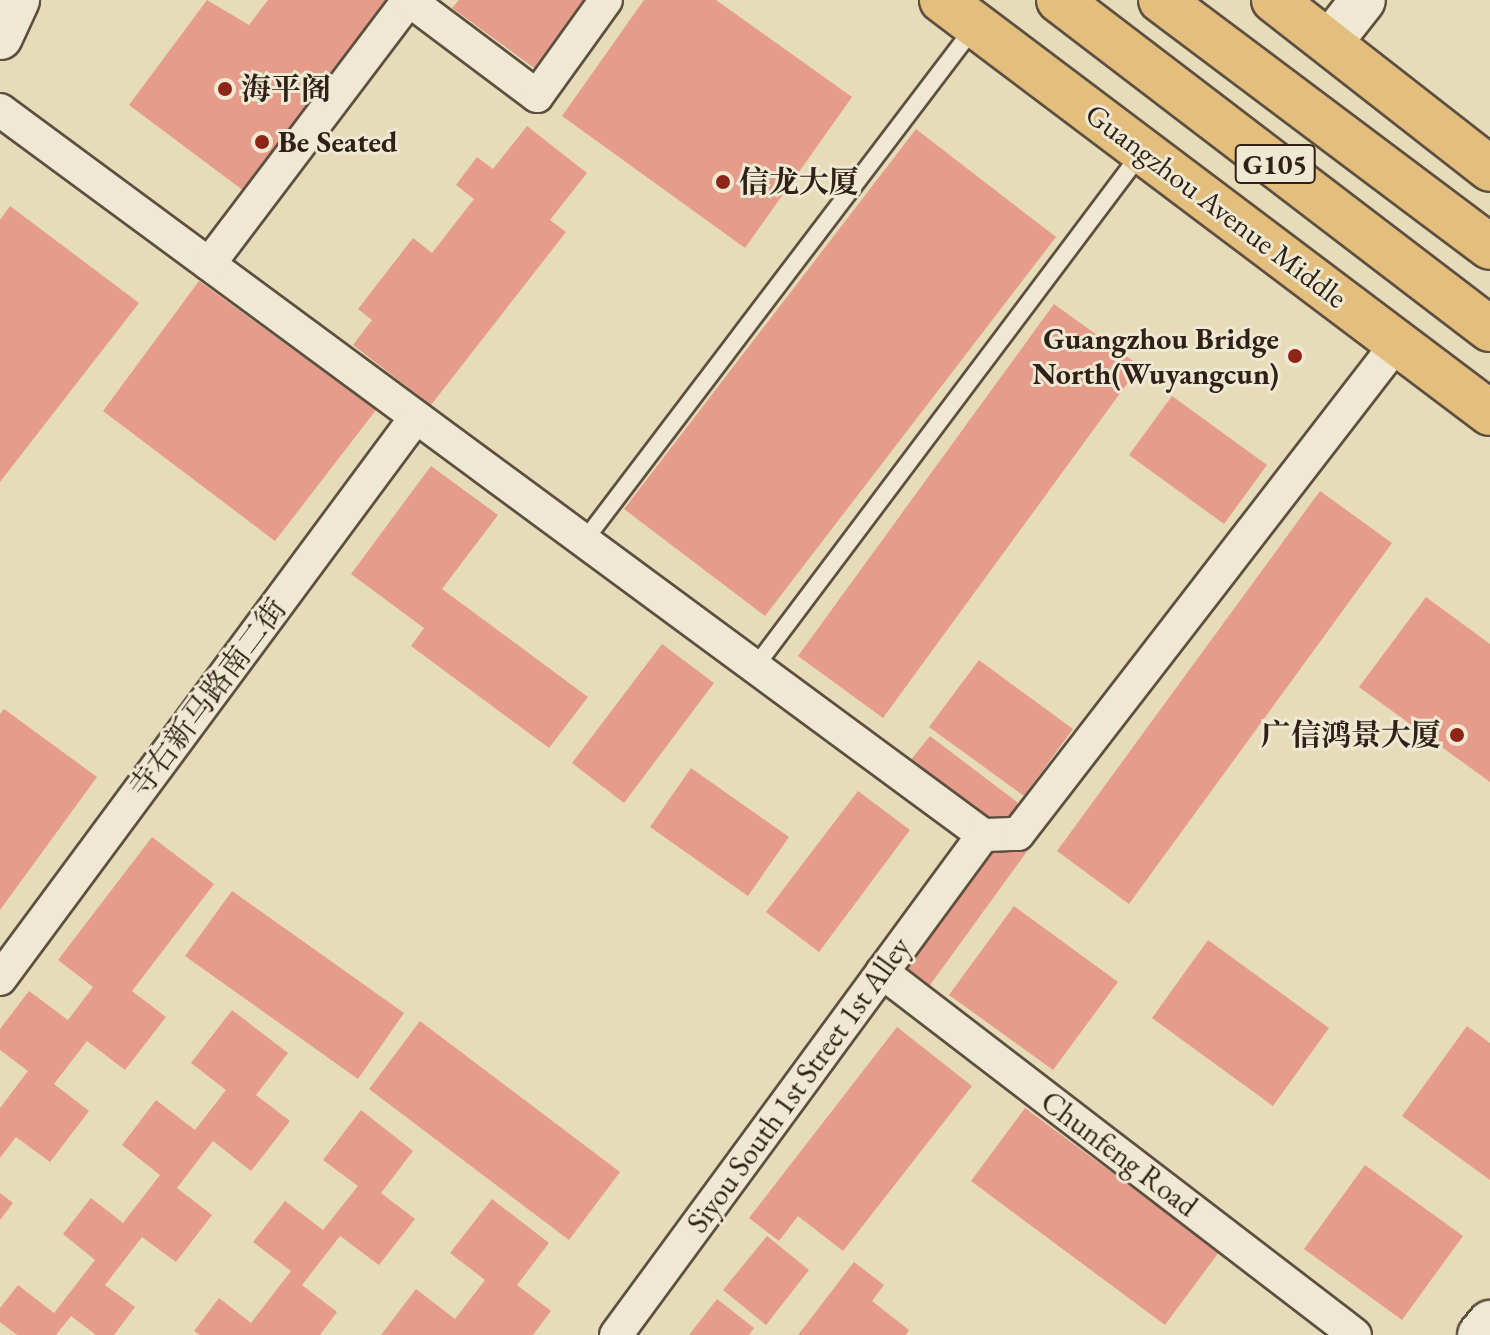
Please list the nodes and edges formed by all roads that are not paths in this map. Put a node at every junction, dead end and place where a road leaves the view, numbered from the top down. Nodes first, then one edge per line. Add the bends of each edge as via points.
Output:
1 (17, 0) edge
2 (606, 0) edge
3 (1059, 0) edge
4 (1161, 0) edge
5 (1274, 0) edge
6 (1363, 0) edge
7 (959, 12) edge
8 (0, 37) edge
9 (1330, 42) junction
10 (0, 110) edge
11 (1142, 153) junction
12 (1490, 169) edge
13 (1490, 247) edge
14 (209, 264) junction
15 (1490, 329) edge
16 (1398, 342) junction
17 (1490, 413) edge
18 (416, 417) junction
19 (584, 541) junction
20 (755, 667) junction
21 (983, 835) junction
22 (882, 972) junction
23 (0, 979) edge
24 (1490, 1323) edge
25 (616, 1335) edge
26 (1355, 1335) edge
27 (1480, 1335) edge

1 - 8 street
2 - 14 street via 537,96 409,0
3 - 15 main road, G105
4 - 13 main road, G105
5 - 9 main road
6 - 9 street
7 - 11 main road, Guangzhou Avenue Middle
7 - 19 lane
9 - 12 main road
10 - 14 street
11 - 16 main road, Guangzhou Avenue Middle
11 - 20 lane
14 - 18 street
16 - 17 main road, Guangzhou Avenue Middle
16 - 21 street via 1018,834
18 - 19 street
18 - 23 street, 寺右新马路南二街
19 - 20 street
20 - 21 street
21 - 22 street, Siyou South 1st Street 1st Alley
22 - 25 street, Siyou South 1st Street 1st Alley
22 - 26 street, Chunfeng Road
24 - 27 street

